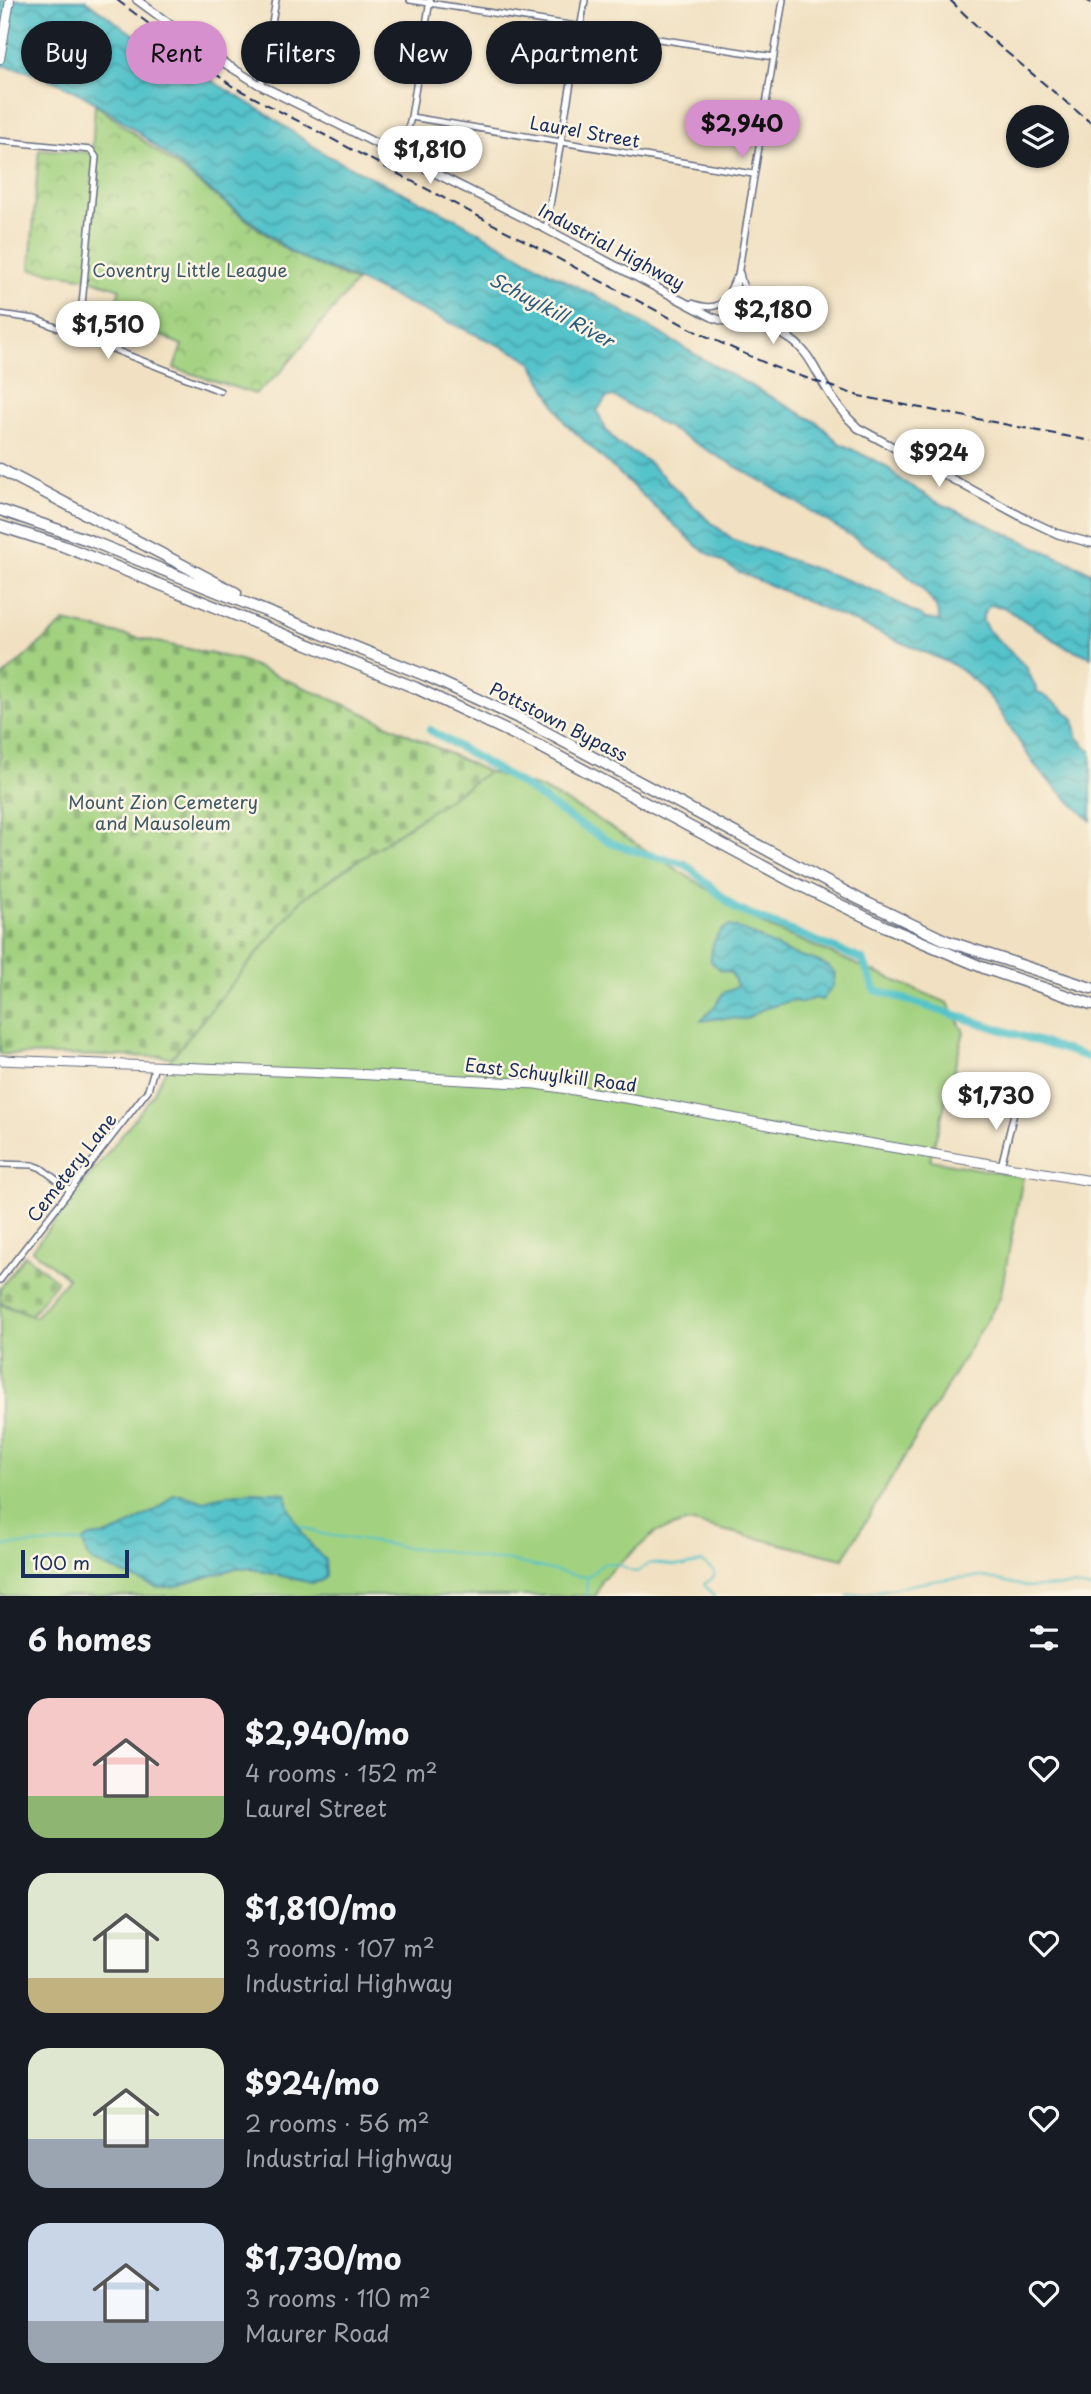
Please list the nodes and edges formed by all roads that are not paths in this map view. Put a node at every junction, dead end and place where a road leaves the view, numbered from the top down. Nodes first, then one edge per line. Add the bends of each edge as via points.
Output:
1 (9, 0) edge
2 (137, 0) edge
3 (276, 0) edge
4 (410, 0) edge
5 (585, 0) edge
6 (783, 0) edge
7 (430, 2) edge
8 (549, 21) edge
9 (581, 21) edge
10 (662, 39) edge
11 (774, 57) junction
12 (0, 59) edge
13 (571, 84) edge
14 (261, 86) junction
15 (411, 117) junction
16 (0, 141) edge
17 (562, 141) junction
18 (397, 153) junction
19 (753, 174) junction
20 (546, 229) junction
21 (740, 270) junction
22 (680, 299) junction
23 (0, 314) edge
24 (730, 324) junction
25 (79, 336) junction
26 (807, 354) junction
27 (220, 391) dead end
28 (0, 469) edge
29 (0, 510) edge
30 (0, 526) edge
31 (1091, 543) edge
32 (262, 609) junction
33 (1091, 988) edge
34 (1091, 1004) edge
35 (0, 1060) edge
36 (155, 1066) junction
37 (1007, 1104) dead end
38 (1016, 1105) junction
39 (1028, 1108) dead end
40 (0, 1164) edge
41 (1001, 1166) junction
42 (1091, 1181) edge
43 (70, 1190) junction
44 (0, 1280) edge

1 - 12 main road
2 - 14 street, Industrial Highway
3 - 14 street
4 - 7 street
5 - 9 street
6 - 11 street
7 - 8 street
7 - 15 street
10 - 11 street
11 - 19 street
13 - 17 street
14 - 18 street, Industrial Highway
15 - 17 street, Laurel Street
15 - 18 street
16 - 25 street via 95,153
17 - 19 street, Laurel Street
17 - 20 street
18 - 20 street, Industrial Highway
19 - 21 street
20 - 22 street, Industrial Highway
21 - 22 street via 725,302 716,307 704,308
21 - 24 street
21 - 26 street via 744,294 756,310 779,325
22 - 24 street, Industrial Highway
23 - 25 street via 35,319
24 - 26 street, Industrial Highway via 772,331
25 - 27 street
26 - 31 street, Industrial Highway via 846,417 858,428 1024,518
28 - 32 highway
29 - 32 highway, Pottstown Bypass
30 - 34 highway, Pottstown Bypass via 122,569 416,688 541,747 884,926 984,968
32 - 33 highway, Pottstown Bypass via 527,722 859,900 947,941
35 - 36 main road, East Schuylkill Road
36 - 41 main road, East Schuylkill Road via 536,1084
36 - 43 street, Cemetery Lane via 148,1090
37 - 38 street
38 - 39 street
38 - 41 street
40 - 43 street via 33,1165
41 - 42 main road, East Schuylkill Road
43 - 44 street, Cemetery Lane

